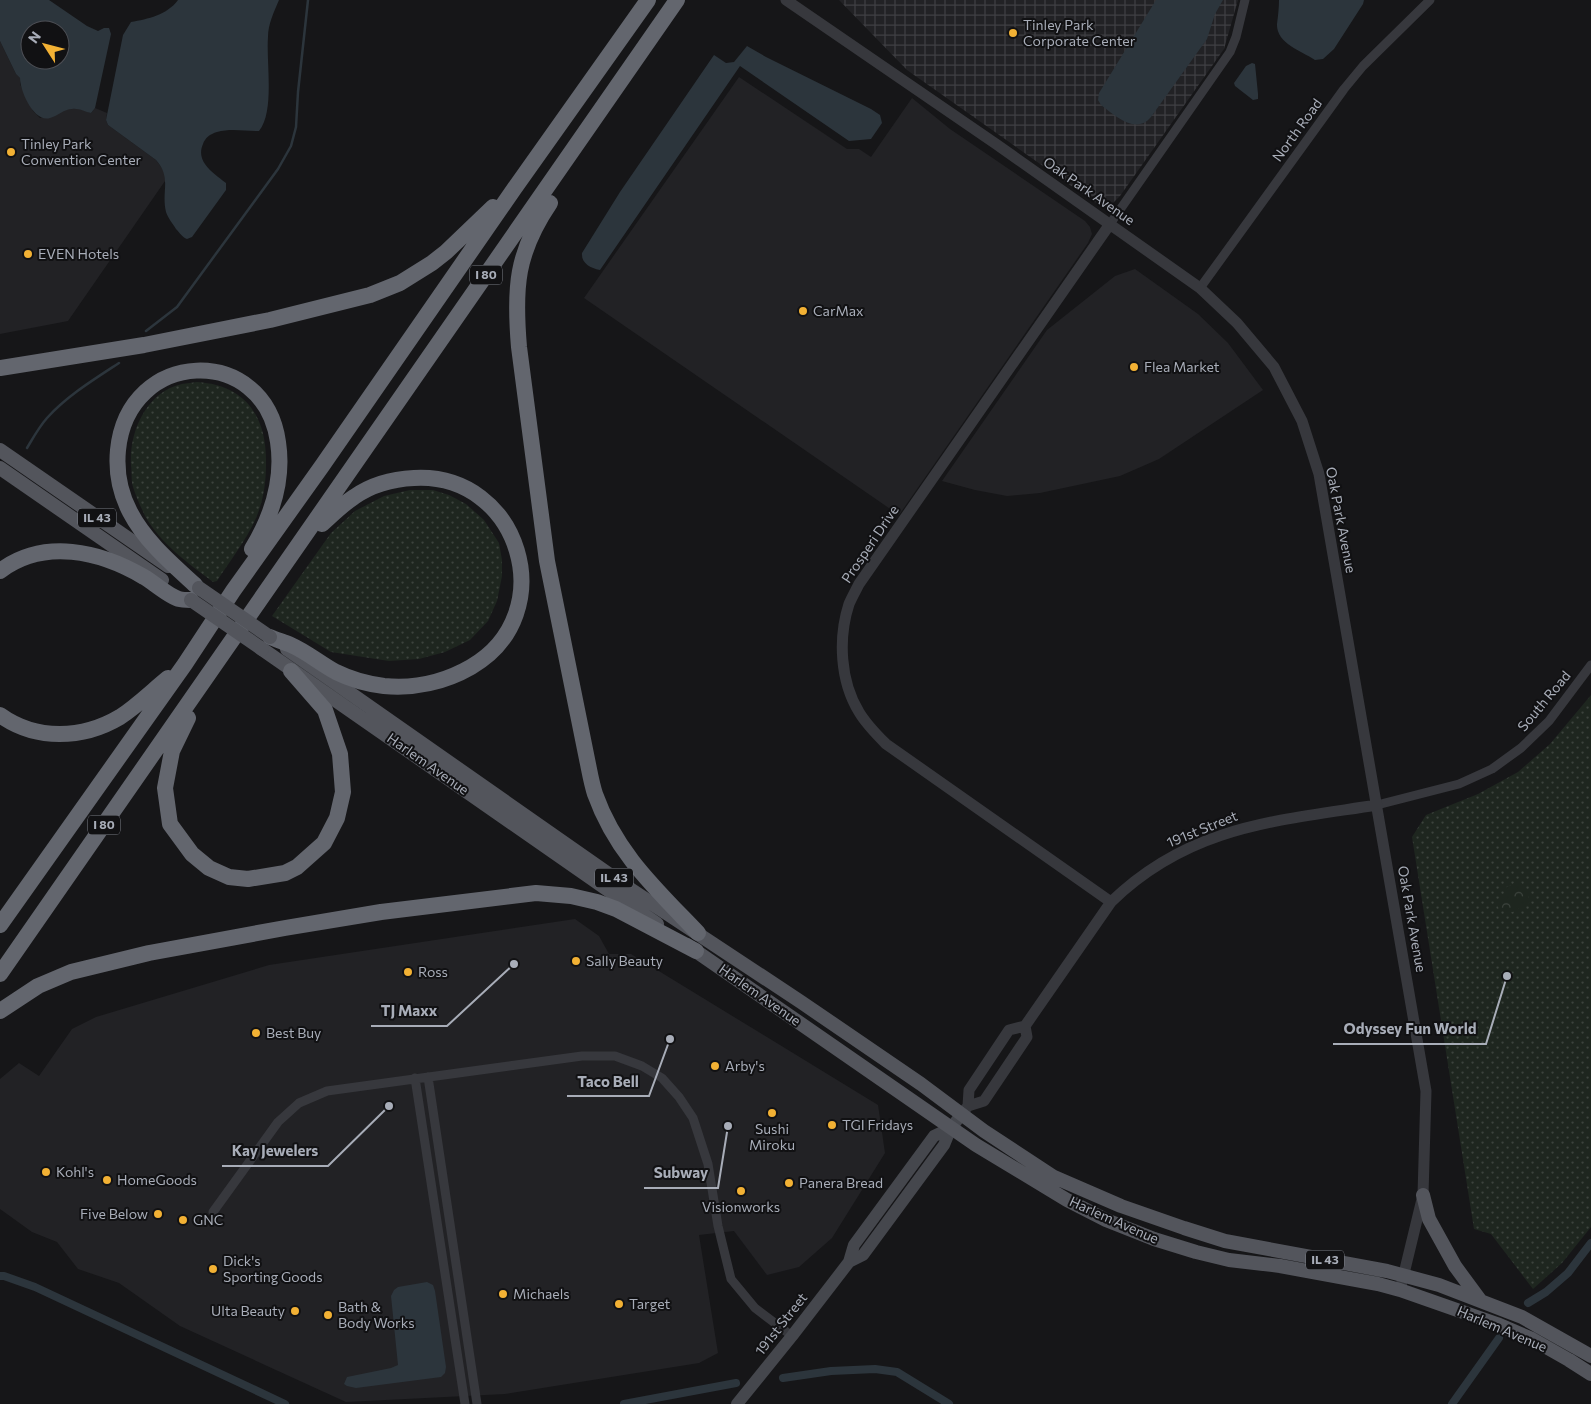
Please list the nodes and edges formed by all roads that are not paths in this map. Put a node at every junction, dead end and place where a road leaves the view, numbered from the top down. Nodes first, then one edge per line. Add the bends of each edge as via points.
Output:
1 (648, 0) edge
2 (677, 0) edge
3 (682, 0) edge
4 (786, 0) edge
5 (1244, 0) edge
6 (1430, 0) edge
7 (514, 189) junction
8 (1110, 224) junction
9 (1200, 288) junction
10 (0, 368) edge
11 (0, 450) edge
12 (0, 468) edge
13 (295, 550) junction
14 (0, 571) edge
15 (195, 591) junction
16 (233, 591) junction
17 (266, 643) junction
18 (185, 664) junction
19 (1591, 665) edge
20 (290, 671) junction
21 (207, 676) junction
22 (0, 715) edge
23 (1377, 805) junction
24 (1111, 902) junction
25 (0, 925) edge
26 (698, 933) junction
27 (696, 951) junction
28 (0, 974) edge
29 (0, 1011) edge
30 (1025, 1026) junction
31 (428, 1077) junction
32 (415, 1078) junction
33 (965, 1110) junction
34 (951, 1128) junction
35 (1423, 1195) junction
36 (213, 1212) dead end
37 (1403, 1275) junction
38 (1400, 1290) junction
39 (1481, 1300) junction
40 (792, 1336) junction
41 (1591, 1356) edge
42 (1591, 1374) edge
43 (465, 1404) edge
44 (477, 1404) edge
45 (736, 1404) edge

1 - 7 highway, I 80
2 - 13 highway, I 80
3 - 26 highway via 664,33 539,220 519,272 516,312 547,561 595,793 623,850 636,868
4 - 8 street, Oak Park Avenue
5 - 8 street via 1230,52
6 - 9 street, North Road via 1344,88
7 - 10 highway via 432,263 400,283 370,295 270,320 144,345
7 - 16 highway, I 80
8 - 9 street, Oak Park Avenue
8 - 24 street, Prosperi Drive via 859,584 849,604 842,646 849,691 858,711 886,744
9 - 23 street, Oak Park Avenue via 1237,323 1274,367 1302,421 1319,474
11 - 15 main road, Harlem Avenue / IL 43
12 - 15 main road, Harlem Avenue / IL 43
13 - 17 highway via 338,509 363,492 405,478 438,479 472,492 503,520 518,552 522,580 518,610 500,643 485,657 453,676 420,685 383,686 352,678 337,673 291,645
13 - 21 highway, I 80
14 - 15 highway via 25,557 64,551 92,554 124,565 178,599
15 - 16 highway via 152,544 129,511 122,492 117,457 126,417 142,394 168,376 200,370 224,375 253,392 270,415 278,440 278,478 273,506 261,534 236,575
15 - 17 main road, Harlem Avenue / IL 43, bridge
16 - 18 highway, I 80
17 - 20 main road, Harlem Avenue / IL 43
17 - 26 main road, Harlem Avenue / IL 43
18 - 22 highway via 128,711 88,731 42,733 16,725
18 - 25 highway, I 80
19 - 23 street, South Road via 1549,721 1522,748 1492,769 1459,784
20 - 21 highway via 325,710 340,754 343,792 337,818 324,843 313,854 297,868 285,873 248,879 229,877 209,868 192,854 170,824 165,788 172,751
20 - 27 main road, Harlem Avenue / IL 43
21 - 28 highway, I 80
23 - 24 street, 191st Street via 1267,822 1212,838 1162,862
23 - 35 street, Oak Park Avenue via 1426,1091
24 - 30 street, 191st Street
26 - 33 main road, Harlem Avenue / IL 43 via 921,1084
27 - 29 highway via 598,902 536,893 381,912 141,955 55,978
27 - 34 main road, Harlem Avenue / IL 43
30 - 33 street, 191st Street via 1009,1030 969,1090
30 - 33 street, 191st Street via 1027,1036 984,1101
31 - 32 street
31 - 40 street via 582,1056 615,1056 662,1078 693,1118 708,1164 731,1278 755,1308
31 - 44 street
32 - 36 street via 327,1091 300,1103 278,1122
32 - 43 street
33 - 34 main road, 191st Street
33 - 37 main road, Harlem Avenue / IL 43 via 984,1131 1054,1177 1130,1209 1225,1241
34 - 38 main road, Harlem Avenue / IL 43 via 1067,1200 1154,1239 1229,1260 1280,1266
34 - 40 main road, 191st Street via 944,1145 863,1255 849,1262
35 - 37 street, Oak Park Avenue
35 - 39 main road via 1429,1220 1454,1266
37 - 38 street, Oak Park Avenue
37 - 39 main road, Harlem Avenue / IL 43
38 - 42 main road, Harlem Avenue / IL 43 via 1532,1339
39 - 41 main road, Harlem Avenue / IL 43 via 1522,1317
40 - 45 main road, 191st Street

